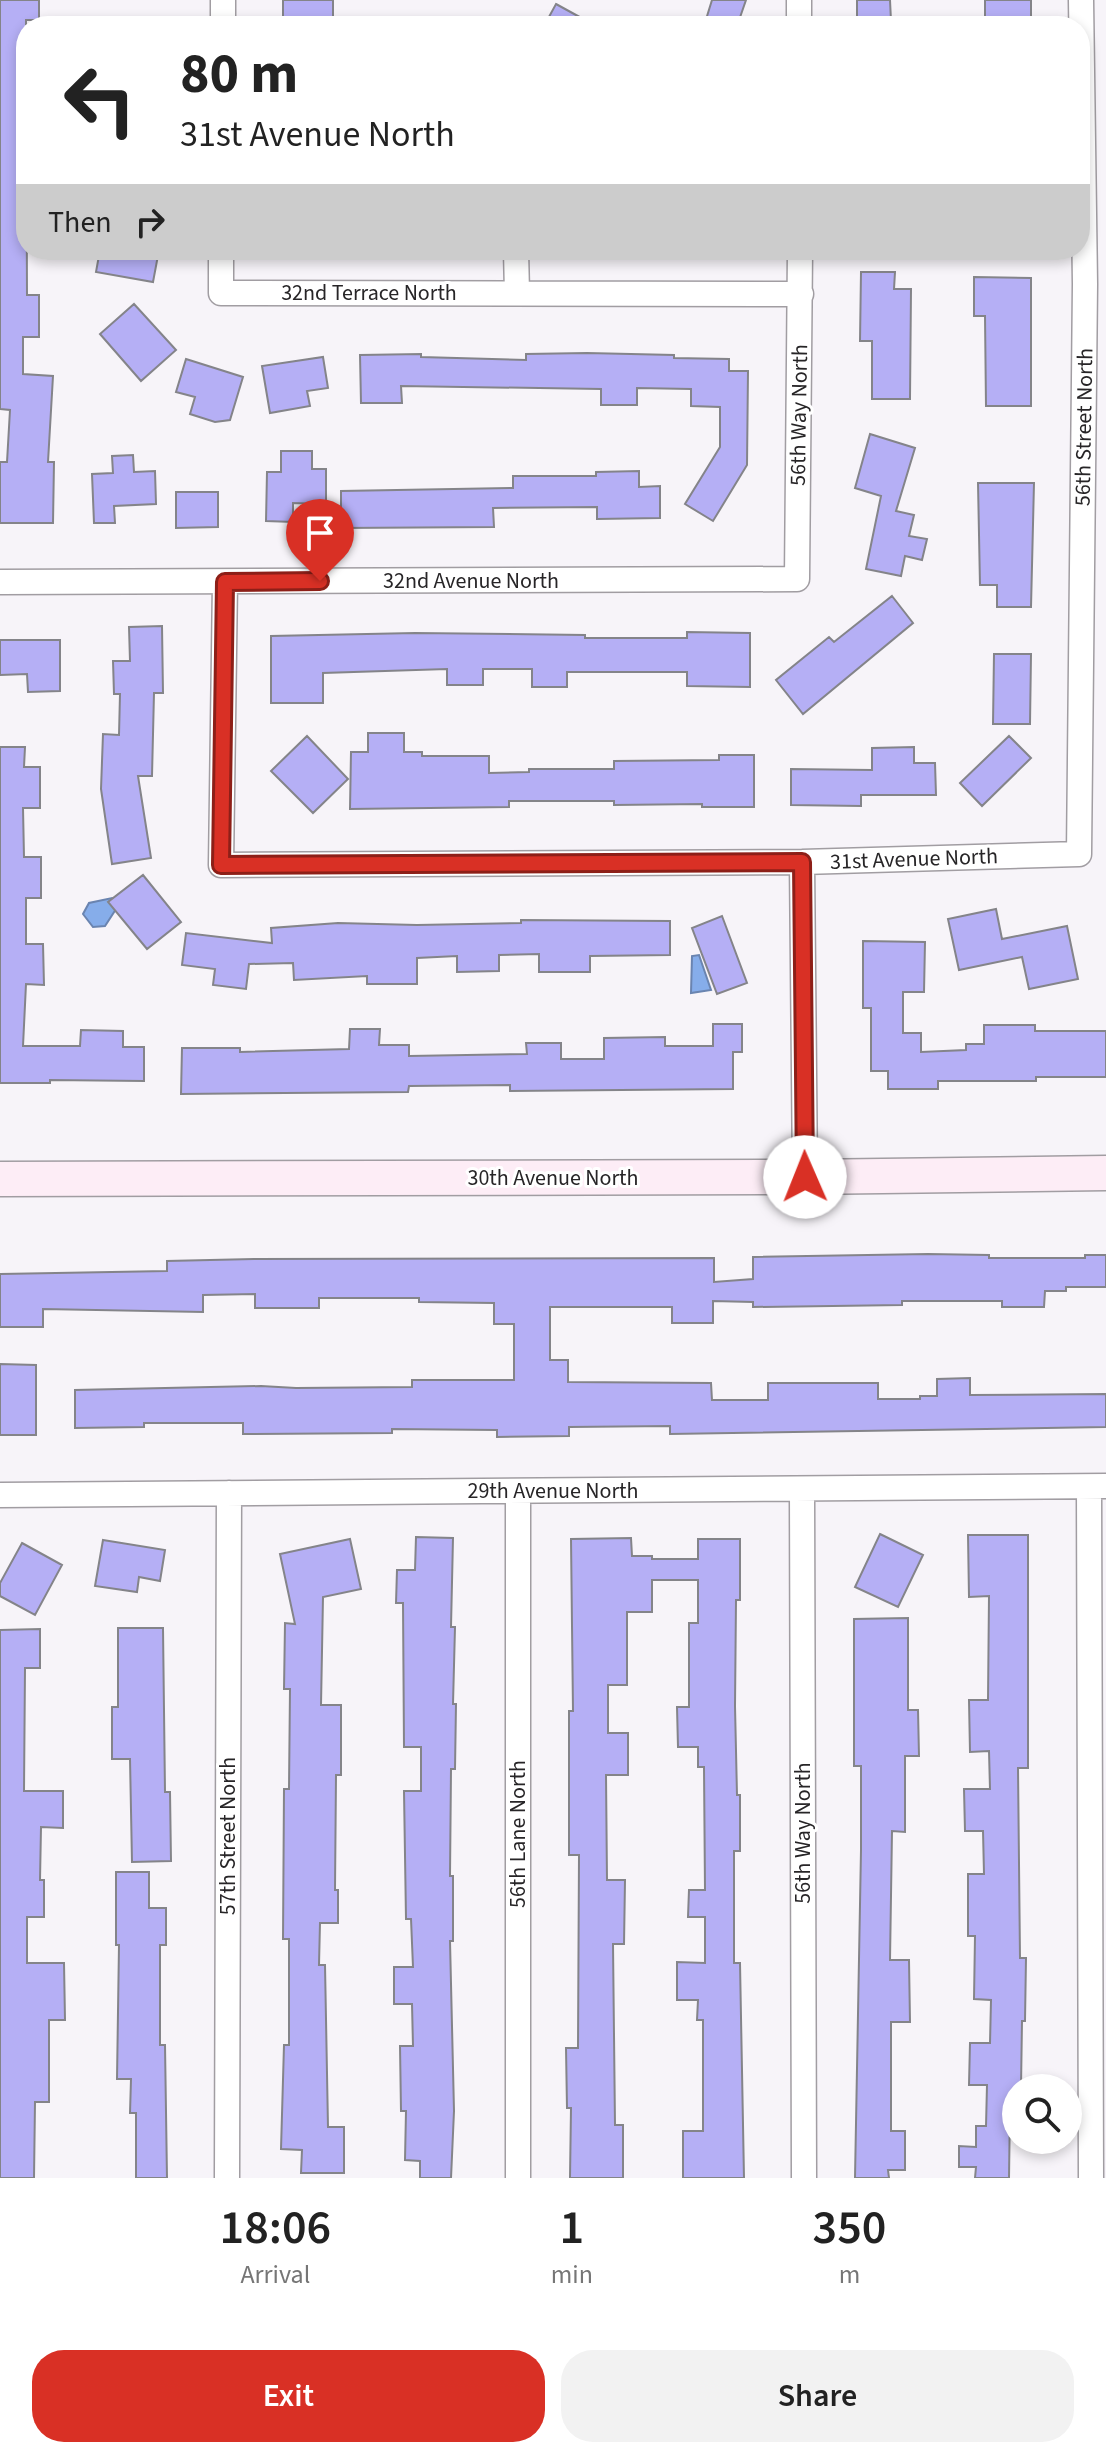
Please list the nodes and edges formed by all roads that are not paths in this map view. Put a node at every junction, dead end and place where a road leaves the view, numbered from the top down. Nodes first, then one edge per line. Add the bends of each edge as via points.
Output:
1 (1090, 170) edge
2 (221, 260) edge
3 (516, 260) edge
4 (800, 260) edge
5 (1096, 284) edge
6 (517, 293) junction
7 (801, 294) junction
8 (797, 579) joint
9 (0, 582) edge
10 (225, 582) junction
11 (1079, 854) joint
12 (802, 862) junction
13 (1106, 1173) edge
14 (805, 1177) junction
15 (0, 1179) edge
16 (1097, 1486) edge
17 (802, 1489) junction
18 (518, 1491) junction
19 (229, 1493) junction
20 (0, 1495) edge
21 (227, 2178) edge
22 (518, 2178) edge
23 (804, 2178) edge
24 (1091, 2178) edge

1 - 5 street, 56th Street North
2 - 6 street, 32nd Terrace North via 221,293
3 - 6 street
4 - 7 street, 56th Way North
5 - 11 street, 56th Street North
6 - 7 street, 32nd Terrace North
7 - 8 street, 56th Way North
8 - 10 street, 32nd Avenue North
9 - 10 street, 32nd Avenue North
10 - 12 street, 31st Avenue North via 221,865
11 - 12 street, 31st Avenue North
12 - 14 street
13 - 14 street, 30th Avenue North
14 - 15 street, 30th Avenue North
16 - 17 street, 29th Avenue North
16 - 24 street
17 - 18 street, 29th Avenue North
17 - 23 street, 56th Way North
18 - 19 street, 29th Avenue North
18 - 22 street, 56th Lane North
19 - 20 street, 29th Avenue North
19 - 21 street, 57th Street North

